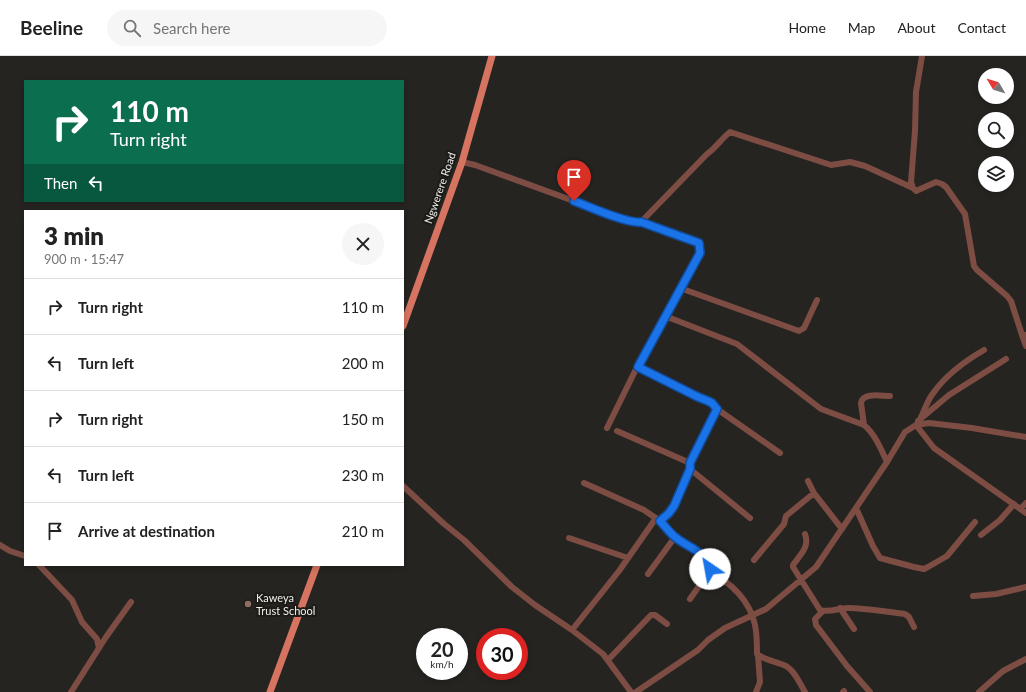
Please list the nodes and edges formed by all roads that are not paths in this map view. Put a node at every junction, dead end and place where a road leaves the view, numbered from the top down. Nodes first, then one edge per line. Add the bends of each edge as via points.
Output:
1 (492, 56) edge
2 (922, 56) edge
3 (462, 162) junction
4 (912, 188) junction
5 (641, 222) junction
6 (680, 288) junction
7 (817, 300) dead end
8 (665, 316) junction
9 (404, 323) edge
10 (1024, 336) edge
11 (1026, 346) edge
12 (984, 350) dead end
13 (1006, 359) dead end
14 (638, 367) junction
15 (890, 396) dead end
16 (717, 409) junction
17 (917, 423) junction
18 (864, 425) junction
19 (607, 428) dead end
20 (617, 431) dead end
21 (1026, 437) edge
22 (780, 453) dead end
23 (887, 462) junction
24 (690, 466) junction
25 (808, 482) dead end
26 (584, 483) dead end
27 (404, 487) edge
28 (814, 493) junction
29 (1026, 503) edge
30 (1014, 504) junction
31 (856, 508) junction
32 (1020, 509) junction
33 (1026, 513) edge
34 (750, 518) dead end
35 (658, 519) junction
36 (975, 522) dead end
37 (842, 530) junction
38 (805, 534) dead end
39 (981, 535) dead end
40 (675, 537) junction
41 (569, 538) dead end
42 (0, 545) edge
43 (24, 556) edge
44 (628, 558) junction
45 (754, 560) dead end
46 (40, 566) edge
47 (317, 566) edge
48 (709, 572) junction
49 (648, 574) dead end
50 (801, 579) junction
51 (1026, 587) edge
52 (973, 596) dead end
53 (690, 599) dead end
54 (131, 602) dead end
55 (840, 608) junction
56 (822, 611) junction
57 (752, 615) junction
58 (667, 624) dead end
59 (914, 627) dead end
60 (854, 629) dead end
61 (572, 630) junction
62 (99, 648) junction
63 (758, 655) junction
64 (1026, 659) edge
65 (608, 660) junction
66 (71, 692) edge
67 (270, 692) edge
68 (631, 692) edge
69 (636, 692) edge
70 (756, 692) edge
71 (806, 692) edge
72 (870, 692) edge
73 (979, 692) edge

1 - 3 main road, Ngwerere Road
2 - 4 street via 916,92
3 - 5 street via 626,220
3 - 9 main road, Ngwerere Road
4 - 5 street via 865,166 850,162 831,165 730,132
4 - 10 street via 916,191 936,182 946,187 964,214 974,266 1011,301
5 - 6 street via 699,243 700,253
6 - 7 street via 799,331 804,328
6 - 8 street
8 - 14 street
8 - 18 street via 738,344 821,409
10 - 11 street
12 - 17 street via 966,360 940,384
13 - 17 street via 949,395
14 - 16 street via 712,403
14 - 19 street
15 - 18 street via 864,397 861,403
16 - 22 street
16 - 24 street
17 - 21 street via 972,428
17 - 23 street via 905,432
17 - 30 street via 934,448
18 - 23 street via 873,434
20 - 24 street
23 - 31 street
24 - 34 street
24 - 35 street via 674,506 669,513
25 - 28 street
26 - 35 street
27 - 61 street via 464,540 512,588
28 - 37 street
28 - 45 street via 786,516 784,524
29 - 32 street
30 - 32 street
30 - 39 street via 1000,520
31 - 36 street via 880,558 924,569 947,556
31 - 37 street
32 - 33 street
35 - 40 street
35 - 44 street
37 - 50 street via 816,567
38 - 50 street via 807,544 793,565
40 - 48 street via 703,555 709,564
40 - 49 street
41 - 44 street
42 - 43 street
44 - 61 street
46 - 62 street via 72,600 82,622 97,639
47 - 67 main road
48 - 53 street
48 - 57 street via 738,593
50 - 56 street
50 - 57 street via 769,607
51 - 52 street
54 - 62 street
55 - 56 street
55 - 59 street via 905,614
55 - 60 street
56 - 72 street via 815,619 816,625
57 - 63 street
57 - 69 street via 720,632
58 - 65 street via 651,615
61 - 65 street
62 - 66 street
63 - 70 street via 760,682
63 - 71 street via 785,665
64 - 73 street via 1003,671
65 - 68 street

